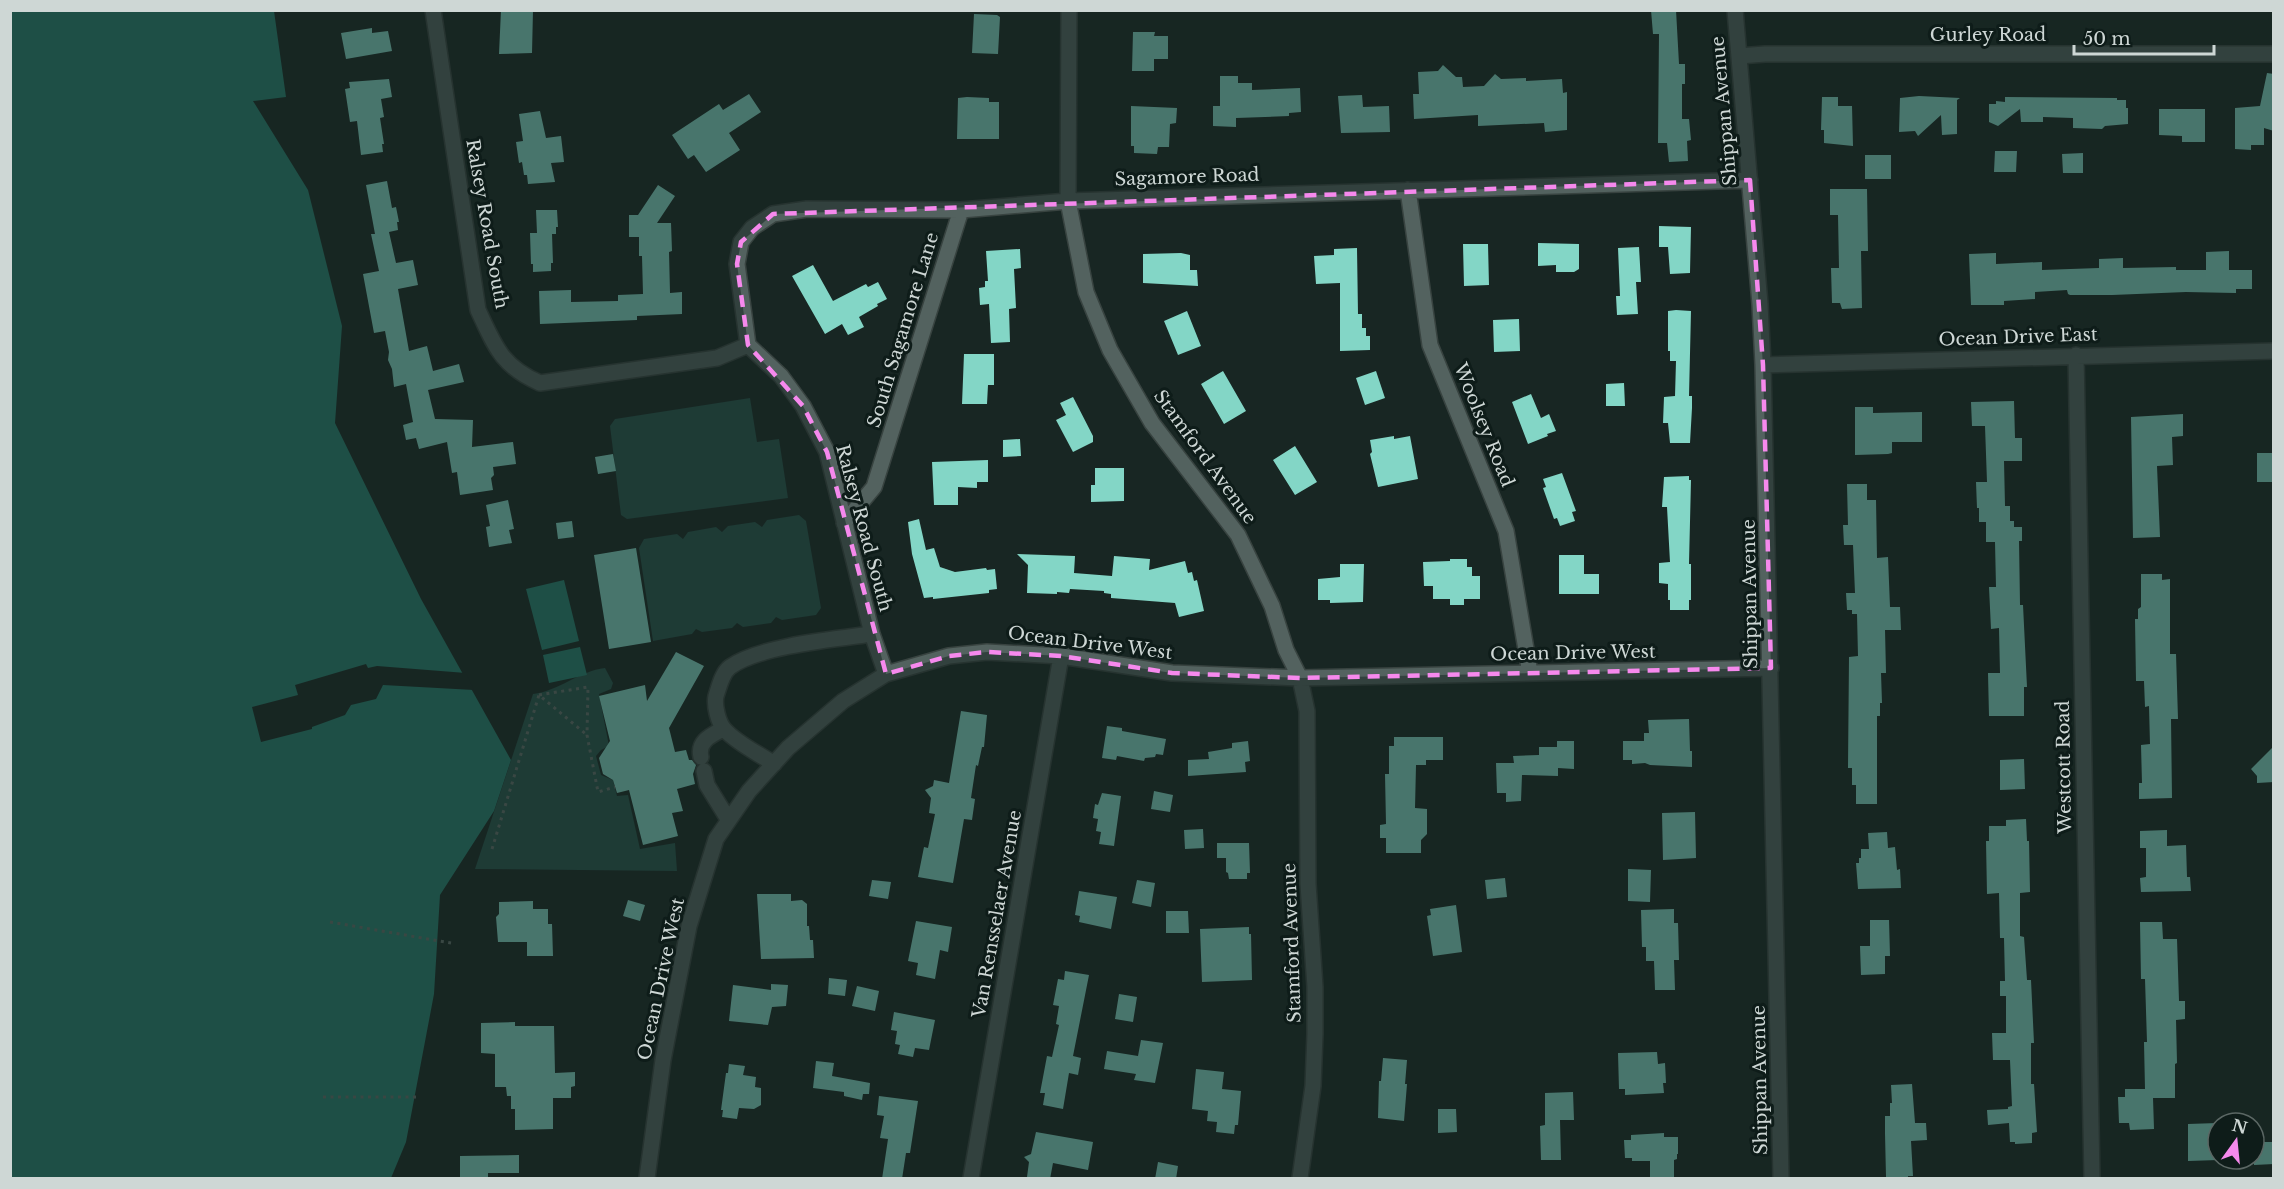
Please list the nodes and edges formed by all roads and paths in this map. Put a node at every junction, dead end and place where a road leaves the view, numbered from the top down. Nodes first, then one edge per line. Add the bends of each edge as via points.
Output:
1 (433, 10) edge
2 (1069, 10) edge
3 (1735, 10) edge
4 (2274, 54) edge
5 (1739, 56) junction
6 (1750, 180) junction
7 (1408, 190) junction
8 (1068, 201) junction
9 (961, 210) junction
10 (748, 345) junction
11 (2274, 351) edge
12 (2076, 355) junction
13 (1763, 364) junction
14 (844, 523) junction
15 (872, 633) junction
16 (1061, 656) junction
17 (1771, 669) junction
18 (1530, 673) junction
19 (886, 674) junction
20 (1300, 678) junction
21 (539, 695) junction
22 (723, 729) junction
23 (587, 735) junction
24 (774, 764) junction
25 (615, 787) dead end
26 (729, 819) junction
27 (492, 849) dead end
28 (330, 922) dead end
29 (451, 943) dead end
30 (323, 1097) dead end
31 (419, 1097) dead end
32 (647, 1179) edge
33 (971, 1179) edge
34 (1300, 1179) edge
35 (1781, 1179) edge
36 (2092, 1179) edge

1 - 10 street, Ralsey Road South via 478,310 497,351 521,374 540,383 717,358
2 - 8 street, Stamford Avenue
3 - 5 street, Shippan Avenue
4 - 5 street, Gurley Road
5 - 6 street, Shippan Avenue
6 - 7 street, Sagamore Road
6 - 13 street, Shippan Avenue
7 - 8 street, Sagamore Road
7 - 18 street, Woolsey Road via 1430,345 1506,531
8 - 9 street, Sagamore Road
8 - 20 street, Stamford Avenue via 1086,292 1110,350 1152,423 1238,535
9 - 10 street, Sagamore Road via 807,209 773,214 752,228 741,242 737,264
9 - 14 street, South Sagamore Lane via 874,487
10 - 14 street, Ralsey Road South via 781,376 803,406 827,452
11 - 12 street, Ocean Drive East
12 - 13 street, Ocean Drive East
12 - 36 street, Westcott Road
13 - 17 street, Shippan Avenue
14 - 15 street, Ralsey Road South
15 - 19 street, Ralsey Road South
15 - 22 street via 768,652 728,669 714,704
16 - 19 street, Ocean Drive West via 967,653
16 - 20 street, Ocean Drive West via 1172,673
16 - 33 street, Van Rensselaer Avenue
17 - 18 street, Ocean Drive West
17 - 35 street, Shippan Avenue
18 - 20 street, Ocean Drive West
19 - 24 street, Ocean Drive West via 828,712
20 - 34 street, Stamford Avenue via 1307,711 1308,884 1316,987 1313,1086
21 - 23 path
21 - 23 path via 588,687
21 - 27 path
22 - 24 street
22 - 26 street via 702,743 699,752 707,785
23 - 25 path via 598,792
24 - 26 street, Ocean Drive West
26 - 32 street, Ocean Drive West via 716,839 689,926 663,1060
28 - 29 path
30 - 31 path

